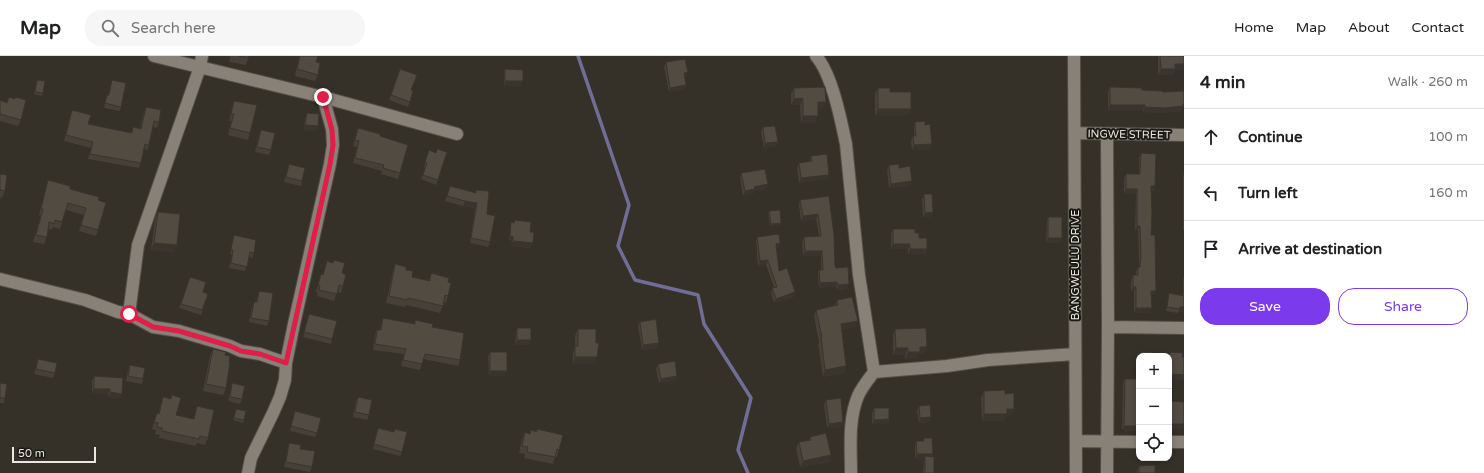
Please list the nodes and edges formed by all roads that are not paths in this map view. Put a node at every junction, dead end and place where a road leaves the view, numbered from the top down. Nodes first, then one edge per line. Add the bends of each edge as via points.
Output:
1 (154, 56) edge
2 (816, 56) edge
3 (1074, 56) edge
4 (201, 62) edge
5 (323, 97) junction
6 (1075, 133) junction
7 (458, 134) dead end
8 (1107, 134) junction
9 (1184, 135) edge
10 (0, 279) edge
11 (129, 314) junction
12 (1108, 327) junction
13 (1184, 328) edge
14 (1075, 354) junction
15 (286, 363) junction
16 (874, 372) junction
17 (1076, 441) junction
18 (1107, 441) junction
19 (1136, 442) edge
20 (1172, 442) edge
21 (1184, 442) edge
22 (248, 473) edge
23 (851, 473) edge
24 (1076, 473) edge
25 (1107, 473) edge

1 - 4 street
2 - 16 street via 827,72 844,138
3 - 6 street, BANGWEULU DRIVE
4 - 5 street
4 - 11 street via 138,245
5 - 7 street
5 - 15 street via 332,130 333,145
6 - 8 street, INGWE STREET
6 - 14 street, BANGWEULU DRIVE
8 - 9 street, INGWE STREET
8 - 12 street
10 - 11 street
11 - 15 street via 153,327 179,331
12 - 13 street
12 - 18 street
14 - 16 street
14 - 17 street, BANGWEULU DRIVE
15 - 22 street via 280,397 251,458
16 - 23 street via 859,394 854,408 851,426
17 - 18 street
17 - 24 street, BANGWEULU DRIVE
18 - 19 street
18 - 25 street
20 - 21 street

